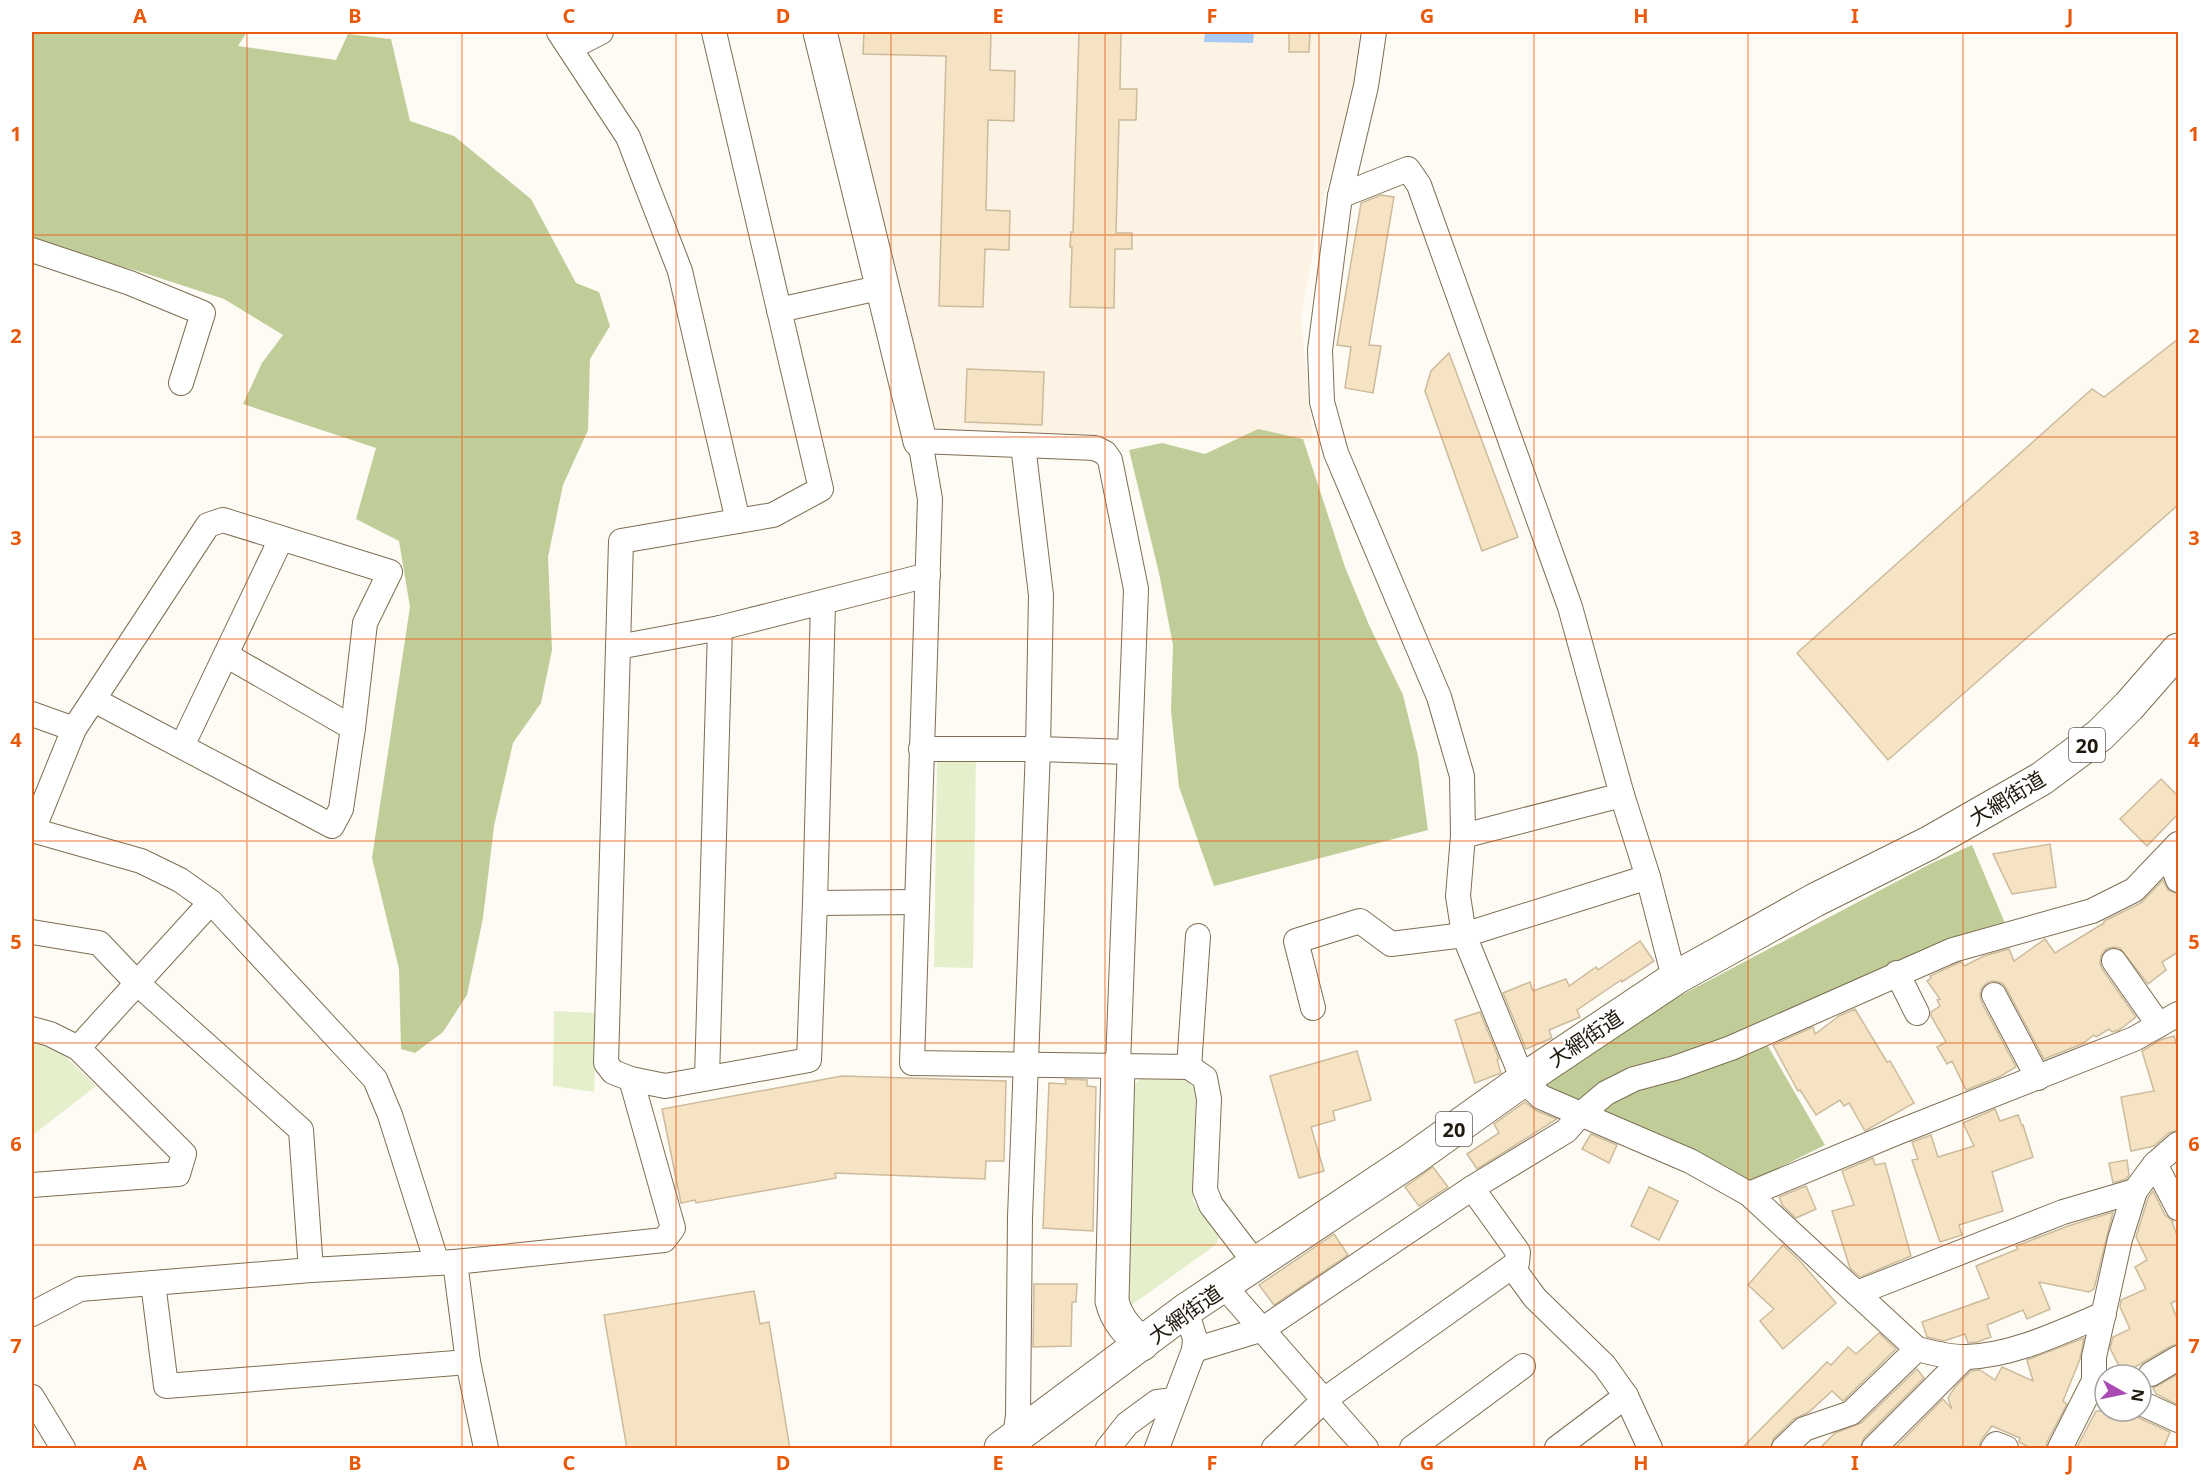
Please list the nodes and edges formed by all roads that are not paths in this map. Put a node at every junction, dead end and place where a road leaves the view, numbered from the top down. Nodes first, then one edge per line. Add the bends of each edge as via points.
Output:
1 (601, 32) edge
2 (714, 32) edge
3 (820, 32) edge
4 (1374, 32) edge
5 (565, 40) edge
6 (1340, 196) junction
7 (32, 250) edge
8 (883, 287) junction
9 (779, 310) junction
10 (181, 383) dead end
11 (920, 441) junction
12 (1023, 445) junction
13 (738, 521) junction
14 (281, 538) junction
15 (927, 574) junction
16 (823, 603) junction
17 (720, 627) junction
18 (618, 647) junction
19 (2178, 650) edge
20 (226, 655) junction
21 (94, 700) junction
22 (32, 714) edge
23 (353, 728) junction
24 (74, 729) junction
25 (182, 746) junction
26 (921, 749) junction
27 (1038, 749) junction
28 (1130, 752) junction
29 (1622, 795) junction
30 (32, 830) edge
31 (1463, 836) junction
32 (2174, 850) edge
33 (1648, 877) junction
34 (2178, 880) edge
35 (211, 902) junction
36 (917, 902) junction
37 (815, 903) junction
38 (32, 932) edge
39 (1464, 935) junction
40 (1198, 936) dead end
41 (2114, 961) dead end
42 (1897, 973) junction
43 (1677, 977) junction
44 (137, 983) junction
45 (1994, 996) dead end
46 (1313, 1008) dead end
47 (1917, 1013) dead end
48 (2169, 1019) edge
49 (32, 1029) edge
50 (78, 1048) junction
51 (1026, 1064) junction
52 (1118, 1065) junction
53 (1189, 1067) junction
54 (707, 1078) junction
55 (2038, 1078) junction
56 (631, 1079) junction
57 (1523, 1080) junction
58 (1581, 1114) junction
59 (2178, 1144) edge
60 (2155, 1164) junction
61 (32, 1185) edge
62 (1472, 1188) junction
63 (2134, 1191) junction
64 (1749, 1194) junction
65 (2178, 1208) edge
66 (446, 1262) junction
67 (1256, 1264) junction
68 (1513, 1268) junction
69 (311, 1270) junction
70 (153, 1283) junction
71 (1224, 1286) junction
72 (1857, 1293) junction
73 (1186, 1310) junction
74 (32, 1314) edge
75 (2104, 1314) junction
76 (1263, 1329) junction
77 (1142, 1344) junction
78 (1917, 1349) junction
79 (1194, 1350) junction
80 (1965, 1357) junction
81 (2178, 1358) edge
82 (468, 1362) junction
83 (2095, 1363) edge
84 (1523, 1366) dead end
85 (2153, 1373) edge
86 (2093, 1395) edge
87 (1626, 1396) junction
88 (32, 1397) edge
89 (1174, 1400) junction
90 (1324, 1400) junction
91 (2153, 1409) edge
92 (2178, 1420) edge
93 (1008, 1443) edge
94 (63, 1449) edge
95 (486, 1449) edge
96 (1107, 1449) edge
97 (1157, 1449) edge
98 (1274, 1449) edge
99 (1366, 1449) edge
100 (1412, 1449) edge
101 (1557, 1449) edge
102 (1650, 1449) edge
103 (1784, 1449) edge
104 (1874, 1449) edge
105 (1993, 1449) edge
106 (2006, 1449) edge
107 (2060, 1449) edge

1 - 5 street
2 - 9 street
3 - 8 main road
4 - 6 street via 1366,86
5 - 13 street via 628,137 680,271
6 - 29 street via 1408,169 1419,185 1570,607
6 - 31 street via 1320,350 1322,402 1336,453 1439,698 1462,776
7 - 10 street via 203,313
8 - 9 street
8 - 11 main road
9 - 13 street via 821,489 773,515
11 - 12 street
11 - 15 street via 930,499
12 - 27 street via 1041,595
12 - 28 street via 1095,448 1110,460 1136,589
13 - 18 street via 621,542
14 - 20 street
14 - 21 street via 223,520 208,525
14 - 23 street via 390,572 365,622
15 - 16 street
15 - 26 street
16 - 17 street
16 - 37 street
17 - 18 street
17 - 54 street
18 - 56 street via 606,1063 612,1072
19 - 43 main road, 大網街道 / 20 via 2100,735 2041,779
20 - 23 street
20 - 25 street
21 - 24 street
21 - 25 street
22 - 24 street
23 - 25 street via 341,809 332,826
24 - 30 street
26 - 27 street
26 - 36 street
27 - 28 street
27 - 51 street
28 - 52 street
29 - 31 street
29 - 33 street
30 - 35 street via 141,861 180,880
31 - 39 street via 1458,896
32 - 34 street
32 - 42 street via 2134,890 2092,911 1953,950
33 - 39 street
33 - 43 street
35 - 44 street
35 - 66 street via 375,1079
36 - 37 street
36 - 51 street via 912,1062
37 - 54 street via 808,1060
38 - 44 street via 99,943
39 - 46 street via 1391,944 1360,921 1296,940
39 - 57 street
40 - 53 street
41 - 48 street
42 - 47 street
42 - 58 street via 1731,1048 1634,1079 1606,1093
43 - 57 main road, 大網街道 / 20
44 - 50 street
44 - 69 street via 301,1130
45 - 55 street
48 - 55 street via 2134,1040
49 - 50 street
50 - 61 street via 184,1154 178,1174
51 - 52 street
51 - 93 street via 1018,1414
52 - 53 street
52 - 77 main road via 1112,1301 1124,1327
53 - 67 street via 1205,1078 1209,1099 1205,1190 1211,1205
54 - 56 street via 665,1086
55 - 64 street
56 - 66 street via 673,1228 664,1240
57 - 58 street via 1541,1097
57 - 67 main road, 大網街道 / 20
58 - 62 street via 1566,1131
58 - 64 street via 1690,1161
59 - 60 street
60 - 63 street
60 - 65 street
62 - 68 street via 1518,1252
62 - 76 street
63 - 72 street via 2063,1212
63 - 75 street
64 - 72 street
66 - 69 street
66 - 82 street
67 - 71 main road, 大網街道 / 20
68 - 87 street via 1535,1298 1604,1365
68 - 90 street
69 - 70 street
70 - 74 street via 80,1289
70 - 82 street via 166,1386
71 - 73 main road, 大網街道 / 20
71 - 76 street
72 - 78 street
73 - 77 main road, 大網街道 / 20
73 - 79 street via 1195,1339
75 - 80 street via 2013,1350
75 - 83 street
76 - 79 street
76 - 90 street
77 - 93 main road, 大網街道 / 20
78 - 80 street
78 - 103 street via 1851,1413 1804,1429
79 - 89 street
80 - 104 street
81 - 85 street
82 - 95 street
84 - 100 street
86 - 107 street
87 - 101 street
87 - 102 street
88 - 94 street
89 - 96 street via 1157,1402 1127,1424
89 - 97 street
90 - 98 street
90 - 99 street
91 - 92 street
105 - 106 street via 1996,1444

